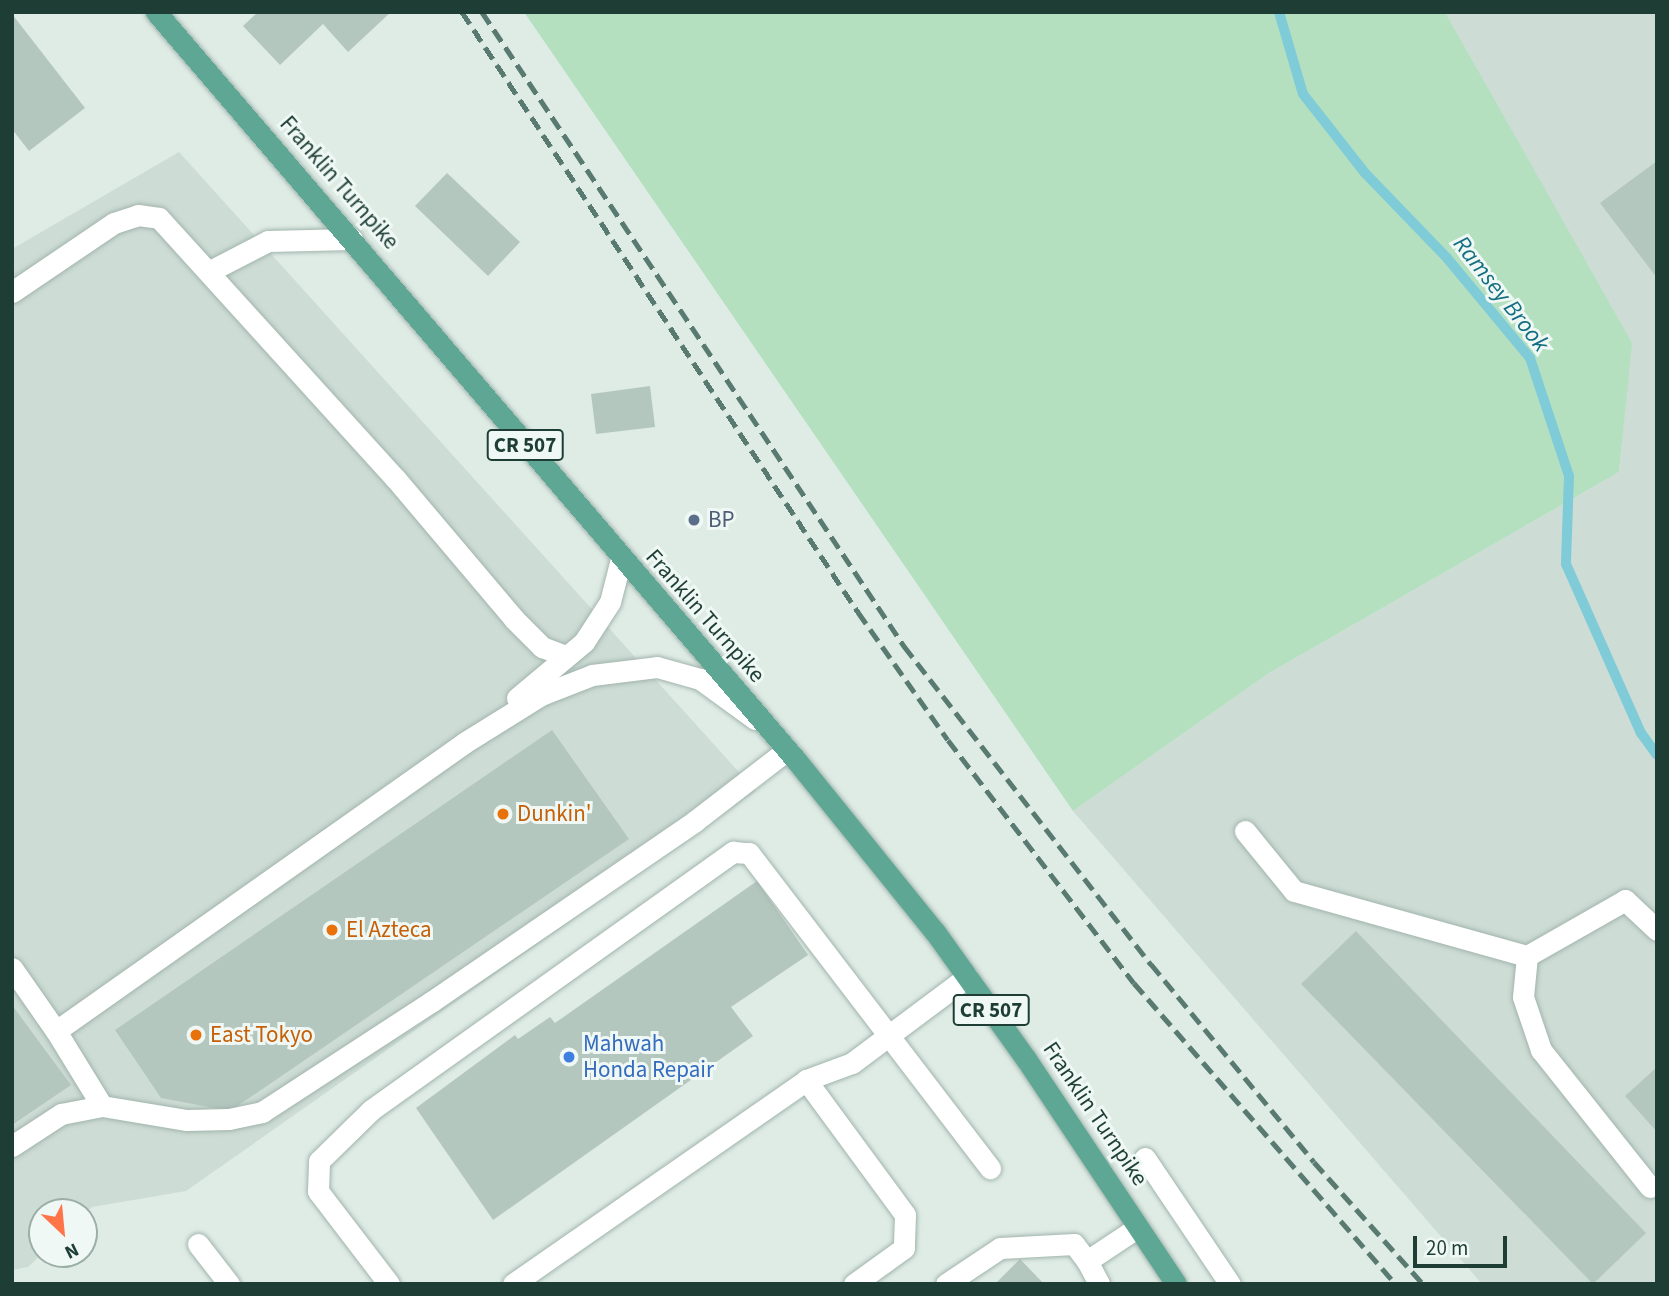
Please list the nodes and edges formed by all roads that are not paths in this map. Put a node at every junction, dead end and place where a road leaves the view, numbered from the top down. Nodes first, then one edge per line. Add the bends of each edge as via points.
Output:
1 (156, 12) edge
2 (352, 239) junction
3 (210, 271) junction
4 (12, 292) edge
5 (621, 559) junction
6 (566, 656) junction
7 (769, 729) junction
8 (464, 743) junction
9 (786, 751) junction
10 (1245, 831) dead end
11 (1657, 930) edge
12 (1527, 956) junction
13 (12, 968) edge
14 (967, 977) junction
15 (56, 1031) junction
16 (890, 1034) junction
17 (806, 1080) junction
18 (102, 1106) junction
19 (12, 1146) edge
20 (1145, 1158) dead end
21 (990, 1168) dead end
22 (1650, 1186) dead end
23 (1138, 1227) junction
24 (198, 1244) dead end
25 (1087, 1261) junction
26 (229, 1284) edge
27 (388, 1284) edge
28 (513, 1284) edge
29 (854, 1284) edge
30 (946, 1284) edge
31 (1099, 1284) edge
32 (1176, 1284) edge
33 (1230, 1284) edge

1 - 2 main road, Franklin Turnpike / CR 507
2 - 3 lane via 268,241
2 - 5 main road, Franklin Turnpike / CR 507
3 - 4 lane via 159,218 138,215 114,223
3 - 6 lane via 523,628 542,646
5 - 6 lane via 610,602 584,642
5 - 7 main road, Franklin Turnpike / CR 507
6 - 8 lane
7 - 8 lane via 701,679 657,667 592,675 541,695
7 - 9 main road, Franklin Turnpike / CR 507
8 - 15 lane
9 - 14 main road, Franklin Turnpike / CR 507
9 - 18 lane via 695,821 262,1112 187,1120
10 - 12 lane via 1294,891
11 - 12 lane via 1625,900
12 - 22 lane via 1523,997 1541,1050
13 - 15 lane
14 - 16 lane
14 - 23 main road, Franklin Turnpike / CR 507
15 - 18 lane
16 - 17 lane via 852,1063
16 - 21 lane
16 - 27 lane via 749,853 733,852 371,1110 319,1161 318,1191
17 - 28 lane
17 - 29 lane via 905,1215 905,1248
18 - 19 lane via 61,1114
20 - 33 lane
23 - 25 lane
23 - 32 main road, Franklin Turnpike / CR 507
24 - 26 lane
25 - 30 lane via 1074,1244 1000,1248
25 - 31 lane

